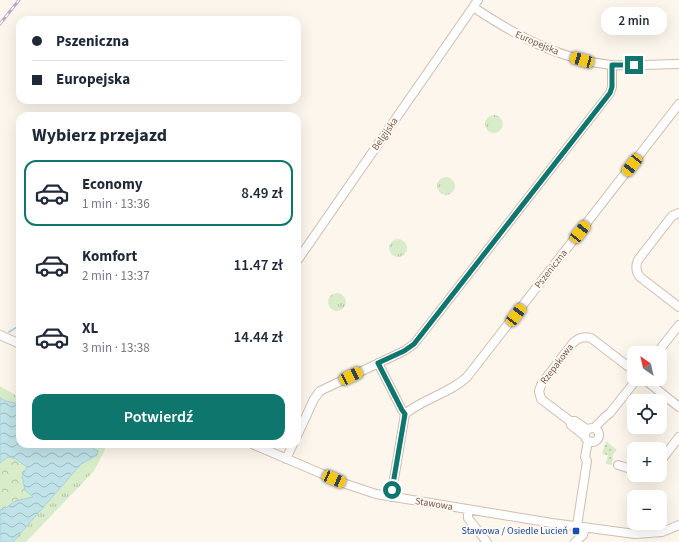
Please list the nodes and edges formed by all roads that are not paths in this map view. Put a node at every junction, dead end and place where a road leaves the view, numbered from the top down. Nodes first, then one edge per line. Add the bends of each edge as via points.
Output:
1 (478, 0) edge
2 (473, 8) junction
3 (679, 64) edge
4 (612, 65) junction
5 (679, 104) edge
6 (679, 213) edge
7 (301, 255) edge
8 (679, 307) edge
9 (679, 325) edge
10 (0, 335) edge
11 (16, 342) edge
12 (662, 346) edge
13 (378, 363) junction
14 (627, 366) edge
15 (631, 386) edge
16 (653, 386) edge
17 (679, 406) edge
18 (405, 414) junction
19 (301, 427) edge
20 (591, 435) junction
21 (679, 437) edge
22 (261, 448) edge
23 (291, 448) edge
24 (667, 453) edge
25 (286, 459) junction
26 (618, 464) dead end
27 (627, 467) edge
28 (391, 497) junction
29 (468, 509) junction
30 (679, 525) edge
31 (581, 527) junction
32 (486, 542) edge
33 (575, 542) edge

1 - 2 street, Belgijska
2 - 4 street, Europejska via 529,41 576,58
2 - 7 street, Belgijska
3 - 4 street, Europejska
4 - 13 street via 610,93 419,337 410,348
5 - 18 street, Pszeniczna via 467,378
6 - 8 street via 672,216 638,260 636,269 640,277
9 - 12 street
10 - 11 street
13 - 18 street
13 - 19 street via 320,391
14 - 20 street, Rzepakowa via 590,338 583,337 576,340 542,384 539,391 541,399 570,421 575,421
15 - 20 street via 610,413 610,418
16 - 17 street
18 - 28 street
20 - 31 street via 586,457
21 - 24 street
22 - 25 street, Stawowa
23 - 25 street
25 - 28 street, Stawowa via 346,484
26 - 27 street
28 - 29 street, Stawowa
29 - 31 street, Stawowa
29 - 32 street via 468,518
30 - 31 street, Stawowa via 648,534
31 - 33 street via 583,535

